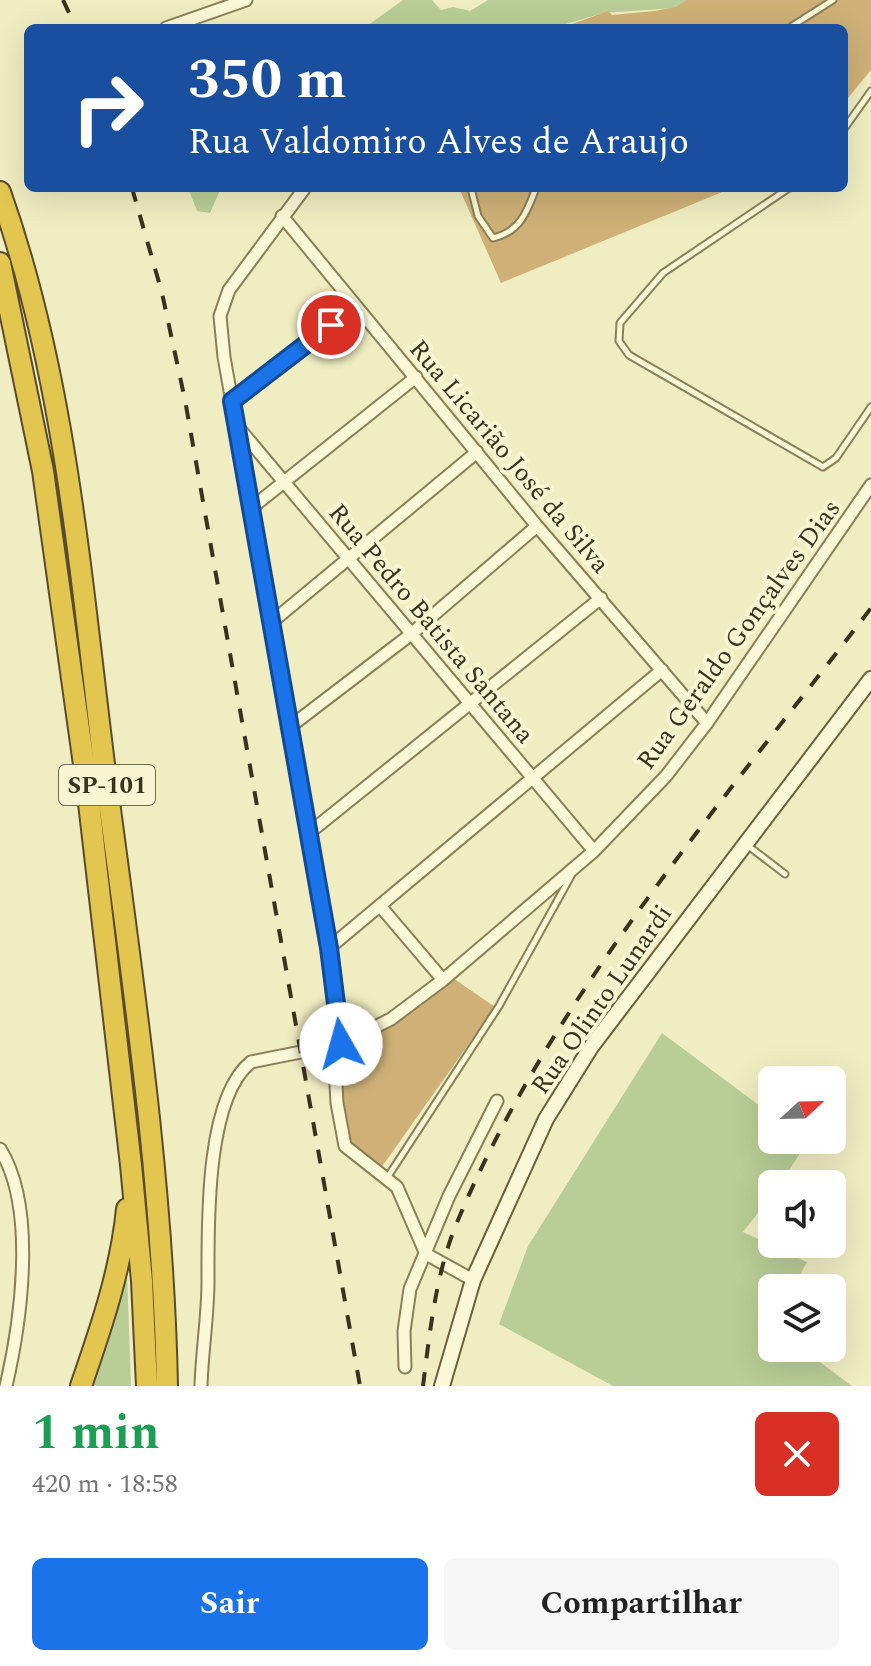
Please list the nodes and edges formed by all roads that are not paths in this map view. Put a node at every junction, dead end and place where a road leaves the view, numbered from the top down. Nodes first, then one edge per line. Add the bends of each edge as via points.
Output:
1 (246, 0) edge
2 (833, 0) edge
3 (177, 24) edge
4 (795, 24) edge
5 (871, 91) edge
6 (848, 123) edge
7 (0, 192) edge
8 (302, 192) edge
9 (472, 192) edge
10 (534, 192) edge
11 (783, 192) edge
12 (282, 216) junction
13 (0, 263) edge
14 (356, 306) junction
15 (416, 377) junction
16 (232, 401) junction
17 (871, 407) edge
18 (235, 423) junction
19 (477, 452) junction
20 (287, 484) junction
21 (871, 485) edge
22 (250, 509) junction
23 (537, 526) junction
24 (349, 559) junction
25 (601, 598) junction
26 (273, 621) junction
27 (410, 635) junction
28 (662, 670) junction
29 (871, 679) edge
30 (470, 705) junction
31 (707, 723) junction
32 (291, 726) junction
33 (532, 775) junction
34 (309, 833) junction
35 (743, 842) junction
36 (594, 851) junction
37 (575, 868) junction
38 (785, 874) dead end
39 (381, 907) junction
40 (329, 948) junction
41 (443, 980) junction
42 (341, 1044) junction
43 (497, 1101) dead end
44 (0, 1149) edge
45 (131, 1165) junction
46 (387, 1178) junction
47 (426, 1254) junction
48 (473, 1280) junction
49 (405, 1367) dead end
50 (447, 1384) edge
51 (6, 1386) edge
52 (81, 1386) edge
53 (147, 1386) edge
54 (167, 1386) edge
55 (201, 1386) edge

1 - 3 street
2 - 4 lane
5 - 6 lane
7 - 54 highway, SP-101 via 40,324 67,473 147,1096
8 - 12 street
9 - 10 lane via 478,216 493,238 508,234 524,217
11 - 17 lane via 663,273 620,323 619,341 629,355 823,467 836,458
12 - 14 street, Rua Licarião José da Silva
12 - 16 street via 229,290 220,316
13 - 45 highway, SP-101 via 43,471 87,786
14 - 15 street, Rua Licarião José da Silva
14 - 16 street
15 - 19 street, Rua Licarião José da Silva
15 - 20 street
16 - 18 street
18 - 20 street, Rua Pedro Batista Santana
18 - 22 street
19 - 23 street, Rua Licarião José da Silva
19 - 24 street
20 - 22 street
20 - 24 street, Rua Pedro Batista Santana
21 - 31 street, Rua Geraldo Gonçalves Dias
22 - 26 street
23 - 25 street, Rua Licarião José da Silva
23 - 27 street
24 - 26 street
24 - 27 street, Rua Pedro Batista Santana
25 - 28 street, Rua Licarião José da Silva
25 - 30 street
26 - 32 street
27 - 30 street, Rua Pedro Batista Santana
27 - 32 street
28 - 31 street, Rua Licarião José da Silva
28 - 33 street
29 - 35 street, Rua Olinto Lunardi
30 - 33 street, Rua Pedro Batista Santana
30 - 34 street
31 - 36 street, Rua Geraldo Gonçalves Dias via 666,776
32 - 34 street
33 - 36 street, Rua Pedro Batista Santana
33 - 39 street
34 - 40 street
35 - 38 lane
35 - 48 street, Rua Olinto Lunardi via 591,1047 546,1119
36 - 37 street, Rua Geraldo Gonçalves Dias
37 - 41 street, Rua Geraldo Gonçalves Dias
37 - 46 lane via 499,1006
39 - 40 street
39 - 41 street
40 - 42 street
41 - 42 street, Rua Geraldo Gonçalves Dias via 391,1019
42 - 46 street via 335,1067 345,1146
42 - 55 street, Rua Geraldo Gonçalves Dias via 251,1062 231,1089 206,1200 208,1281
43 - 47 street
44 - 51 street via 17,1190 20,1226 22,1308
45 - 52 highway via 121,1252
45 - 53 highway, SP-101
46 - 47 street via 397,1187
47 - 48 street
47 - 49 street via 410,1289
48 - 50 street, Rua Olinto Lunardi

